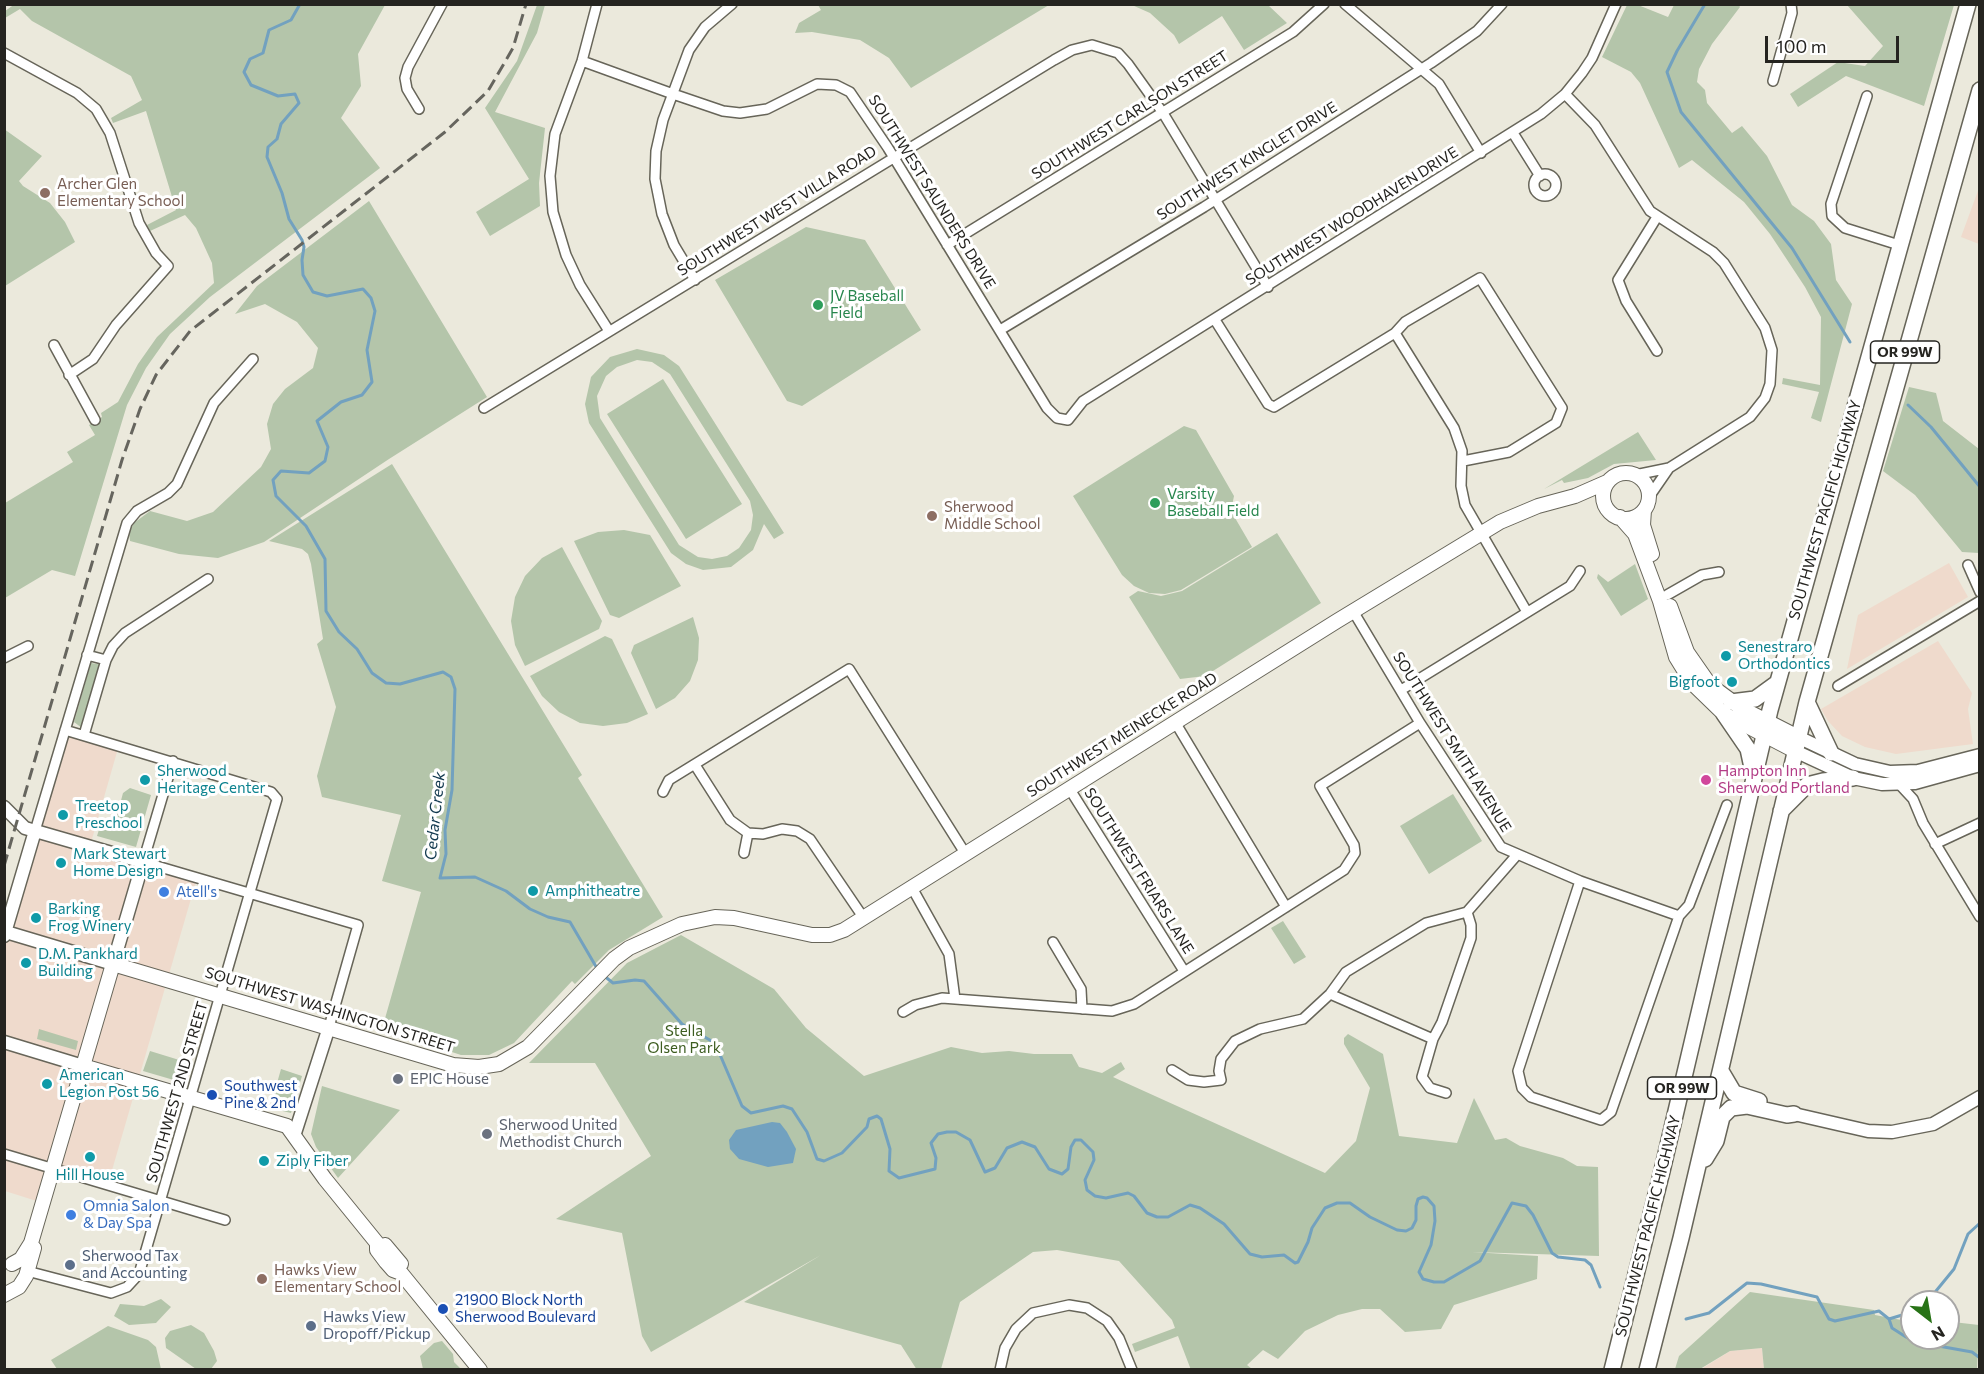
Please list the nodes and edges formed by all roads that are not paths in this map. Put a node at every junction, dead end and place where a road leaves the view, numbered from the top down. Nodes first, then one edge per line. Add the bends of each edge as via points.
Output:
1 (442, 4) edge
2 (597, 4) edge
3 (732, 4) edge
4 (1324, 4) edge
5 (1345, 4) edge
6 (1502, 4) edge
7 (1616, 4) edge
8 (1791, 4) edge
9 (1968, 4) edge
10 (4, 53) edge
11 (582, 61) junction
12 (1422, 69) junction
13 (1773, 81) dead end
14 (1980, 90) edge
15 (673, 94) junction
16 (1565, 94) junction
17 (1867, 96) dead end
18 (419, 109) dead end
19 (1162, 113) junction
20 (1514, 133) junction
21 (1481, 153) junction
22 (894, 158) junction
23 (1540, 176) dead end
24 (1215, 200) junction
25 (1657, 217) junction
26 (947, 245) junction
27 (1899, 245) junction
28 (695, 280) junction
29 (1268, 287) junction
30 (1215, 320) junction
31 (1000, 330) junction
32 (609, 332) junction
33 (1395, 333) junction
34 (54, 345) dead end
35 (1657, 351) dead end
36 (253, 359) dead end
37 (69, 375) junction
38 (484, 408) dead end
39 (95, 420) dead end
40 (1068, 420) joint
41 (1463, 461) junction
42 (1669, 468) junction
43 (1635, 475) junction
44 (1607, 482) junction
45 (1575, 496) junction
46 (1646, 503) junction
47 (1608, 509) junction
48 (1620, 517) junction
49 (1480, 535) junction
50 (1968, 565) dead end
51 (1580, 571) dead end
52 (1719, 572) dead end
53 (208, 579) dead end
54 (1980, 592) edge
55 (1667, 595) junction
56 (1980, 601) edge
57 (1353, 611) junction
58 (1527, 612) junction
59 (28, 646) dead end
60 (87, 655) junction
61 (4, 658) edge
62 (106, 660) junction
63 (1777, 682) junction
64 (1838, 686) dead end
65 (1401, 690) junction
66 (1807, 702) junction
67 (1728, 708) junction
68 (1175, 722) junction
69 (1420, 723) junction
70 (1765, 729) junction
71 (65, 730) junction
72 (84, 735) junction
73 (1796, 744) junction
74 (1831, 753) junction
75 (1980, 755) edge
76 (173, 761) junction
77 (695, 765) junction
78 (1980, 765) edge
79 (1754, 776) junction
80 (1853, 778) junction
81 (1921, 782) junction
82 (1900, 785) junction
83 (1069, 788) junction
84 (663, 792) dead end
85 (1913, 799) junction
86 (1726, 805) dead end
87 (4, 807) edge
88 (1781, 811) junction
89 (1980, 823) edge
90 (35, 831) junction
91 (748, 833) junction
92 (1935, 844) junction
93 (744, 853) dead end
94 (965, 853) junction
95 (1516, 856) junction
96 (142, 862) junction
97 (1580, 881) junction
98 (911, 886) junction
99 (250, 893) junction
100 (1286, 907) junction
101 (1467, 912) junction
102 (1679, 916) junction
103 (863, 917) junction
104 (1980, 917) edge
105 (675, 927) joint
106 (5, 934) edge
107 (1053, 942) dead end
108 (112, 964) junction
109 (1184, 971) junction
110 (1330, 994) junction
111 (220, 995) junction
112 (955, 999) junction
113 (1082, 1009) junction
114 (903, 1012) dead end
115 (329, 1027) junction
116 (1433, 1040) junction
117 (4, 1042) edge
118 (83, 1066) junction
119 (1172, 1070) dead end
120 (1721, 1071) junction
121 (1446, 1093) dead end
122 (190, 1097) junction
123 (1980, 1097) edge
124 (1794, 1114) junction
125 (295, 1133) junction
126 (4, 1154) edge
127 (53, 1167) junction
128 (1697, 1171) junction
129 (162, 1199) junction
130 (225, 1220) dead end
131 (31, 1243) junction
132 (8, 1263) edge
133 (25, 1275) junction
134 (4, 1295) edge
135 (480, 1370) edge
136 (1000, 1370) edge
137 (1132, 1370) edge
138 (1612, 1370) edge
139 (1647, 1370) edge

1 - 18 street via 405,78
2 - 11 street
3 - 15 street via 694,41
4 - 19 street, SOUTHWEST CARLSON STREET via 1293,32
5 - 12 street
6 - 12 street, SOUTHWEST KINGLET DRIVE via 1477,30
7 - 16 street, SOUTHWEST WOODHAVEN DRIVE via 1592,58
8 - 13 street via 1792,13
9 - 27 highway, SOUTHWEST PACIFIC HIGHWAY / OR 99W
10 - 37 street via 77,93 102,116 139,223 156,254 168,266 116,325 93,359
11 - 15 street, SOUTHWEST SAUNDERS DRIVE
11 - 32 street via 555,134 550,165 552,199 570,265
12 - 21 street via 1445,93
12 - 24 street, SOUTHWEST KINGLET DRIVE
14 - 66 highway, OR 99W
15 - 22 street, SOUTHWEST SAUNDERS DRIVE via 723,111 748,114 775,106 810,86 836,85 855,96
15 - 28 street via 657,142 655,179 668,231
16 - 20 street, SOUTHWEST WOODHAVEN DRIVE
16 - 25 street via 1595,125 1641,200
17 - 27 street via 1832,204 1832,216 1845,228
19 - 22 street, SOUTHWEST WEST VILLA ROAD via 1118,53 1092,45 1054,60
19 - 24 street, SOUTHWEST WEST VILLA ROAD
19 - 26 street, SOUTHWEST CARLSON STREET
20 - 21 street, SOUTHWEST WOODHAVEN DRIVE
20 - 23 street
21 - 29 street, SOUTHWEST WOODHAVEN DRIVE
22 - 26 street, SOUTHWEST SAUNDERS DRIVE
22 - 28 street, SOUTHWEST WEST VILLA ROAD
24 - 29 street, SOUTHWEST WEST VILLA ROAD
24 - 31 street, SOUTHWEST KINGLET DRIVE
25 - 35 street via 1618,280 1626,301
25 - 42 street via 1724,263 1767,333 1774,361 1768,392 1750,417
26 - 31 street, SOUTHWEST SAUNDERS DRIVE
27 - 63 highway, SOUTHWEST PACIFIC HIGHWAY / OR 99W
28 - 32 street, SOUTHWEST WEST VILLA ROAD
29 - 30 street, SOUTHWEST WOODHAVEN DRIVE
30 - 33 street via 1271,406
30 - 40 street, SOUTHWEST WOODHAVEN DRIVE via 1083,401
31 - 40 street, SOUTHWEST SAUNDERS DRIVE via 1047,408 1057,418
32 - 38 street, SOUTHWEST WEST VILLA ROAD
33 - 41 street via 1454,428
33 - 41 street via 1405,322 1480,278 1562,408 1556,423 1509,452
34 - 37 street
36 - 60 street via 214,403 177,484 137,511 127,523
37 - 39 street
41 - 49 street via 1462,497
42 - 43 street
42 - 46 street
43 - 44 main road via 1620,474
43 - 46 main road via 1645,483
44 - 45 main road, SOUTHWEST MEINECKE ROAD
44 - 47 main road via 1603,496
45 - 47 main road
45 - 49 main road, SOUTHWEST MEINECKE ROAD via 1523,511
46 - 48 main road via 1633,517
46 - 55 main road via 1644,531
47 - 48 main road
48 - 67 main road via 1637,539 1676,657 1696,690
49 - 57 main road, SOUTHWEST MEINECKE ROAD
49 - 58 street
50 - 54 street
51 - 58 street via 1570,586
52 - 55 street via 1702,574
53 - 62 street via 125,633
55 - 67 main road via 1692,662
56 - 64 street
57 - 65 street, SOUTHWEST SMITH AVENUE
57 - 68 main road, SOUTHWEST MEINECKE ROAD
58 - 65 street
59 - 61 street
60 - 62 street
60 - 71 street
62 - 72 street
63 - 67 highway via 1755,699
63 - 70 highway, SOUTHWEST PACIFIC HIGHWAY / OR 99W
65 - 69 street, SOUTHWEST SMITH AVENUE
66 - 73 highway, OR 99W
66 - 74 highway
67 - 70 main road
67 - 79 highway via 1748,749
68 - 83 main road, SOUTHWEST MEINECKE ROAD
68 - 100 street
69 - 95 street, SOUTHWEST SMITH AVENUE via 1491,835
69 - 100 street via 1320,786 1352,837 1355,853 1333,879
70 - 73 main road
70 - 79 highway, SOUTHWEST PACIFIC HIGHWAY / OR 99W
71 - 72 street
71 - 90 street
72 - 76 street
73 - 74 street
73 - 80 street
73 - 88 highway, OR 99W
74 - 75 street via 1890,772 1918,771
76 - 96 street
76 - 99 street, SOUTHWEST 2ND STREET via 277,796
77 - 84 street via 669,780
77 - 91 street via 730,820
77 - 94 street via 849,669
78 - 81 street
79 - 138 highway, SOUTHWEST PACIFIC HIGHWAY / OR 99W
80 - 82 street
80 - 88 highway via 1807,785
81 - 82 street
81 - 85 street
82 - 85 street
83 - 94 main road, SOUTHWEST MEINECKE ROAD
83 - 109 street, SOUTHWEST FRIARS LANE
85 - 92 street
86 - 102 street via 1689,904
87 - 90 street via 23,827
88 - 120 highway, OR 99W
89 - 92 street
90 - 96 street
90 - 106 street
91 - 93 street
91 - 103 street via 782,829 797,831 810,839
92 - 104 street
94 - 98 main road, SOUTHWEST MEINECKE ROAD
95 - 97 street, SOUTHWEST SMITH AVENUE
95 - 101 street
96 - 99 street
96 - 108 street
97 - 102 street, SOUTHWEST SMITH AVENUE
97 - 102 street via 1518,1071 1522,1088 1532,1097 1605,1119 1611,1112
98 - 103 main road, SOUTHWEST MEINECKE ROAD
98 - 112 street via 949,954
99 - 111 street, SOUTHWEST 2ND STREET
99 - 115 street via 358,925
100 - 109 street
101 - 110 street via 1417,928 1346,972
101 - 116 street via 1472,938
103 - 105 main road, SOUTHWEST MEINECKE ROAD via 844,930 822,936 727,917
105 - 115 main road, SOUTHWEST WASHINGTON STREET via 629,948 524,1051 489,1066 453,1065
106 - 108 street, SOUTHWEST WASHINGTON STREET
107 - 113 street via 1081,989
108 - 111 main road, SOUTHWEST WASHINGTON STREET
108 - 118 main road
109 - 113 street via 1123,1009
110 - 116 street
110 - 119 street via 1303,1018 1260,1029 1235,1041 1221,1059 1221,1080 1188,1080
111 - 115 main road, SOUTHWEST WASHINGTON STREET
111 - 122 street, SOUTHWEST 2ND STREET
112 - 113 street
112 - 114 street via 928,1001
115 - 125 street
116 - 121 street via 1422,1077 1430,1088
117 - 118 street
118 - 122 main road
118 - 127 main road
120 - 124 highway via 1734,1093 1791,1108
120 - 128 highway, OR 99W
122 - 125 main road via 284,1124
122 - 129 street, SOUTHWEST 2ND STREET
123 - 124 street via 1933,1124 1892,1132 1868,1131
124 - 128 highway via 1747,1106 1731,1108 1722,1117 1716,1141
125 - 135 main road via 325,1179 381,1244 377,1250 386,1262 393,1270 401,1268
126 - 127 street
127 - 129 street
127 - 131 main road
128 - 139 highway, OR 99W
129 - 130 street
129 - 133 street, SOUTHWEST 2ND STREET via 142,1266 127,1287 100,1292
131 - 132 main road via 21,1259
131 - 133 main road via 34,1247
132 - 133 main road
133 - 134 main road via 15,1291
136 - 137 street via 1005,1348 1016,1329 1033,1313 1069,1305 1087,1308 1107,1321

